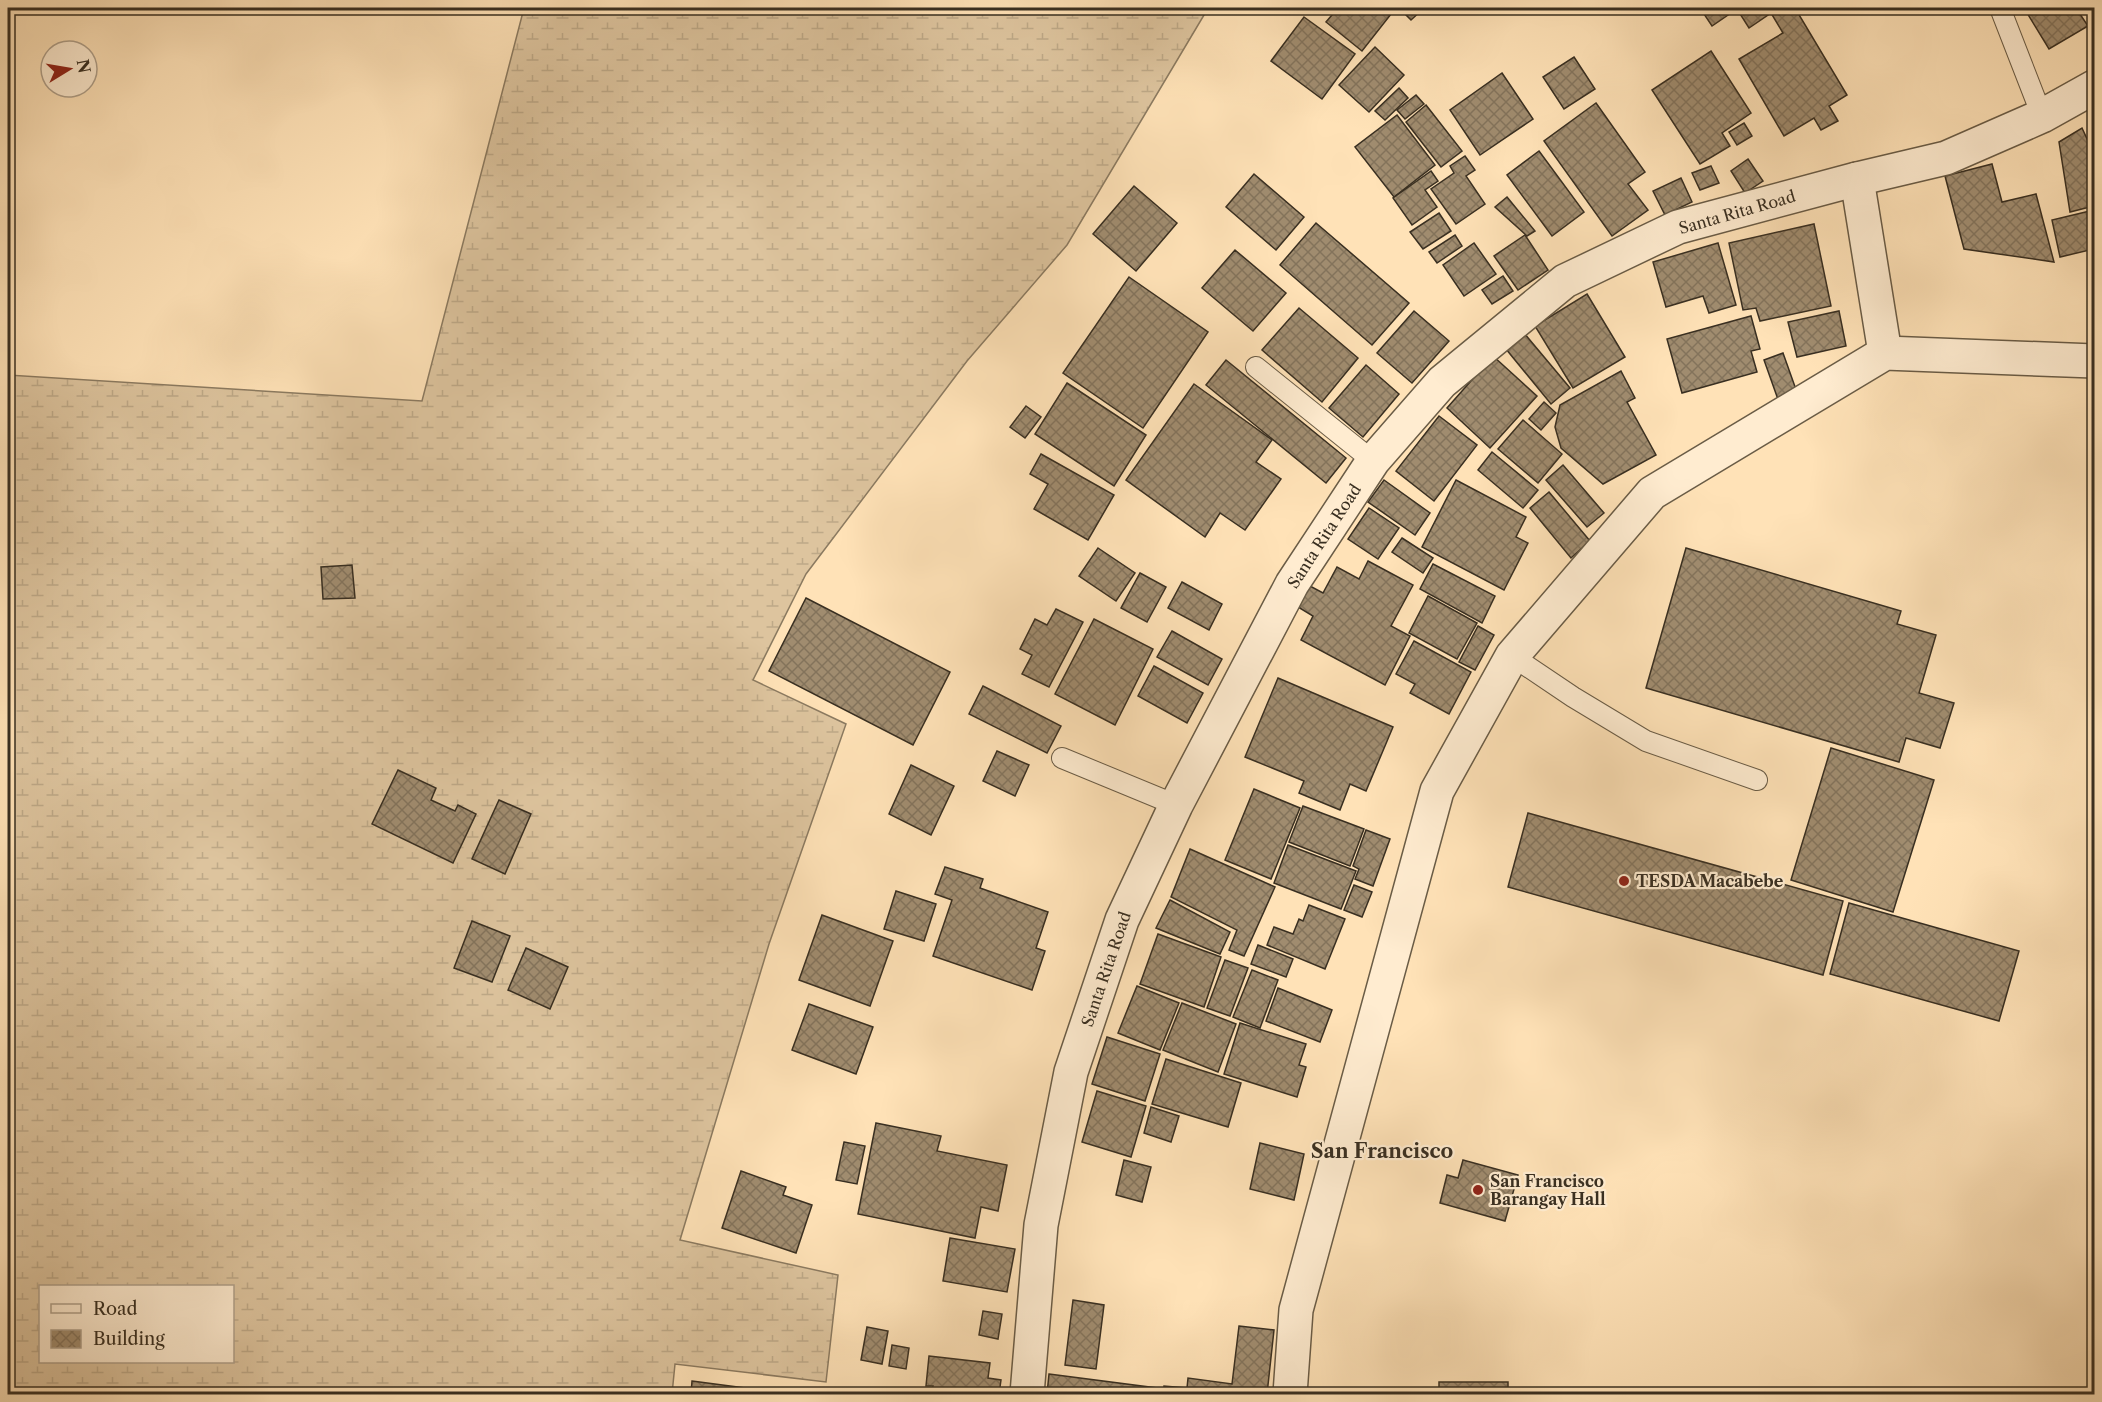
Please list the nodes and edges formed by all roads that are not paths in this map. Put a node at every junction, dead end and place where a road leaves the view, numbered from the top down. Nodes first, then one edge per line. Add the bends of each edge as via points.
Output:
1 (2000, 8) edge
2 (2094, 87) edge
3 (2042, 116) junction
4 (1857, 179) junction
5 (1886, 352) junction
6 (2094, 361) edge
7 (1256, 367) dead end
8 (1373, 461) junction
9 (1512, 656) junction
10 (1062, 758) dead end
11 (1757, 780) dead end
12 (1176, 806) junction
13 (1027, 1395) edge
14 (1290, 1395) edge

1 - 3 lane
2 - 3 street, Santa Rita Road
3 - 4 street, Santa Rita Road via 1946,158
4 - 5 street
4 - 8 street, Santa Rita Road via 1678,227 1565,281 1442,382
5 - 6 street
5 - 9 street via 1652,493
7 - 8 lane
8 - 12 street, Santa Rita Road via 1292,584
9 - 11 lane via 1646,741
9 - 14 street via 1437,791 1296,1310
10 - 12 lane
12 - 13 street, Santa Rita Road via 1122,920 1071,1072 1041,1225

